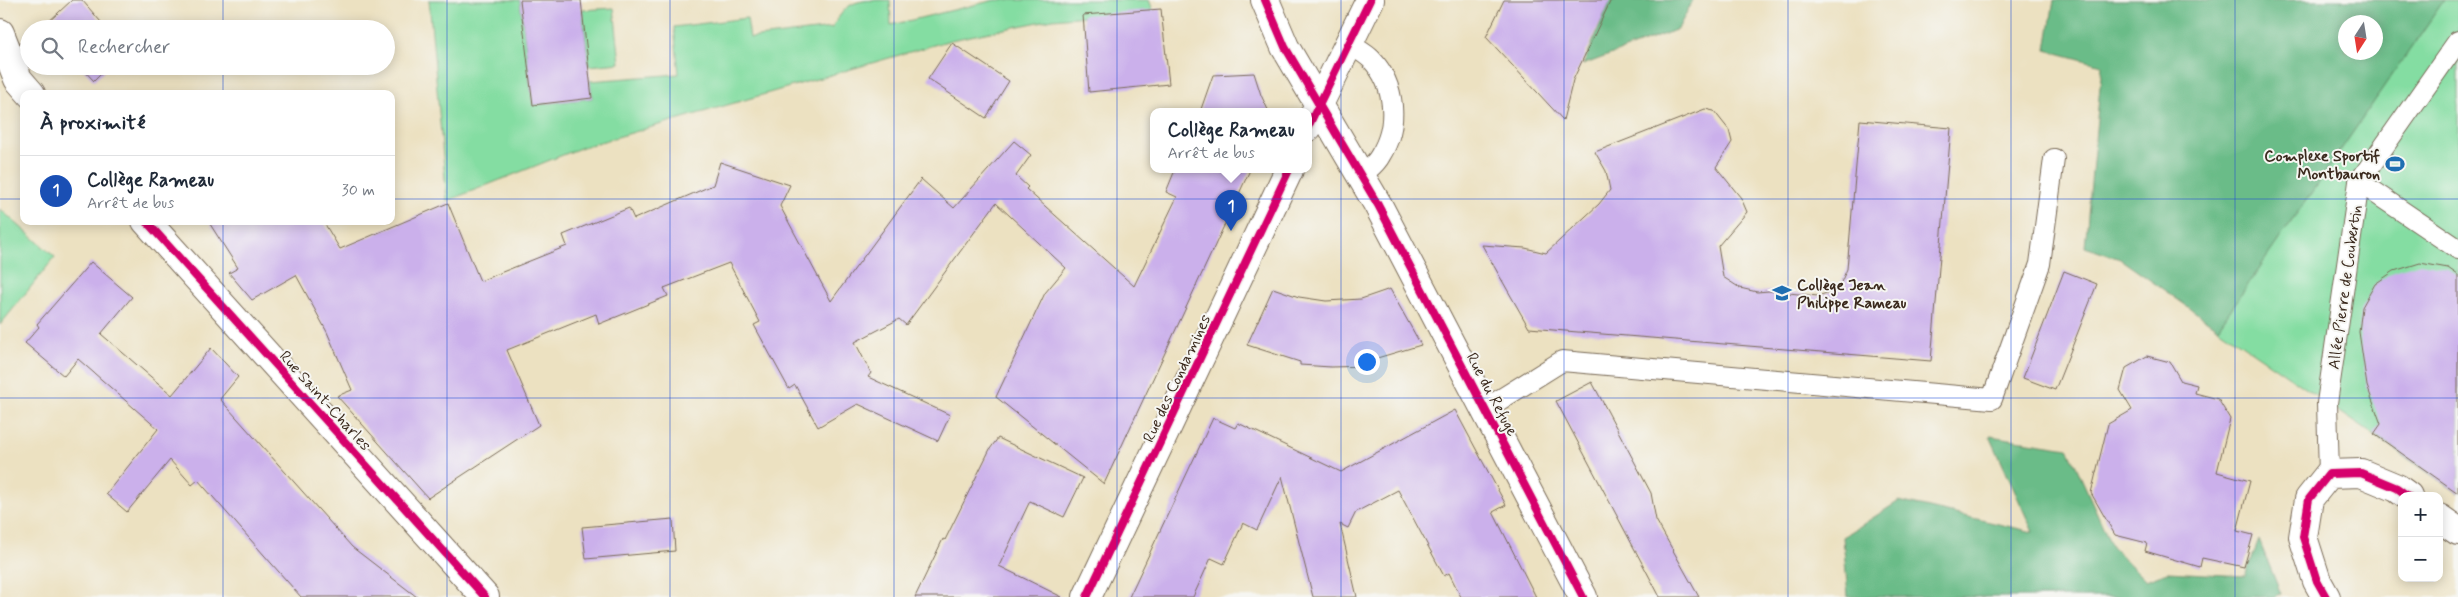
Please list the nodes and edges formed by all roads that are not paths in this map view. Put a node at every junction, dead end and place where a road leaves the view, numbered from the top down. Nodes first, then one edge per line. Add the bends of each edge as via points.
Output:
1 (1265, 0) edge
2 (1370, 0) edge
3 (0, 33) edge
4 (2458, 41) edge
5 (1348, 43) junction
6 (28, 90) edge
7 (1311, 108) edge
8 (1314, 116) edge
9 (2054, 159) dead end
10 (1288, 173) edge
11 (1361, 176) junction
12 (2359, 182) junction
13 (150, 225) edge
14 (2458, 249) edge
15 (1485, 409) junction
16 (2329, 474) junction
17 (2402, 492) edge
18 (2443, 521) edge
19 (2458, 531) edge
20 (485, 597) edge
21 (1086, 597) edge
22 (1583, 597) edge
23 (2326, 597) edge

1 - 7 street, Rue du Refuge
2 - 5 street
3 - 6 street via 18,79
4 - 12 lane, Allée Pierre de Coubertin
5 - 8 street
5 - 11 lane via 1370,59 1386,81 1393,106 1391,133 1380,157
8 - 11 street, Rue du Refuge
9 - 15 lane via 2040,264 1992,399 1562,361
10 - 21 street, Rue des Condamines
11 - 15 street, Rue du Refuge
12 - 14 lane
12 - 16 lane, Allée Pierre de Coubertin via 2327,403
13 - 20 street, Rue Saint-Charles
15 - 22 street, Rue du Refuge
16 - 17 street via 2361,473
16 - 23 street via 2309,499 2304,537 2317,581
18 - 19 street

